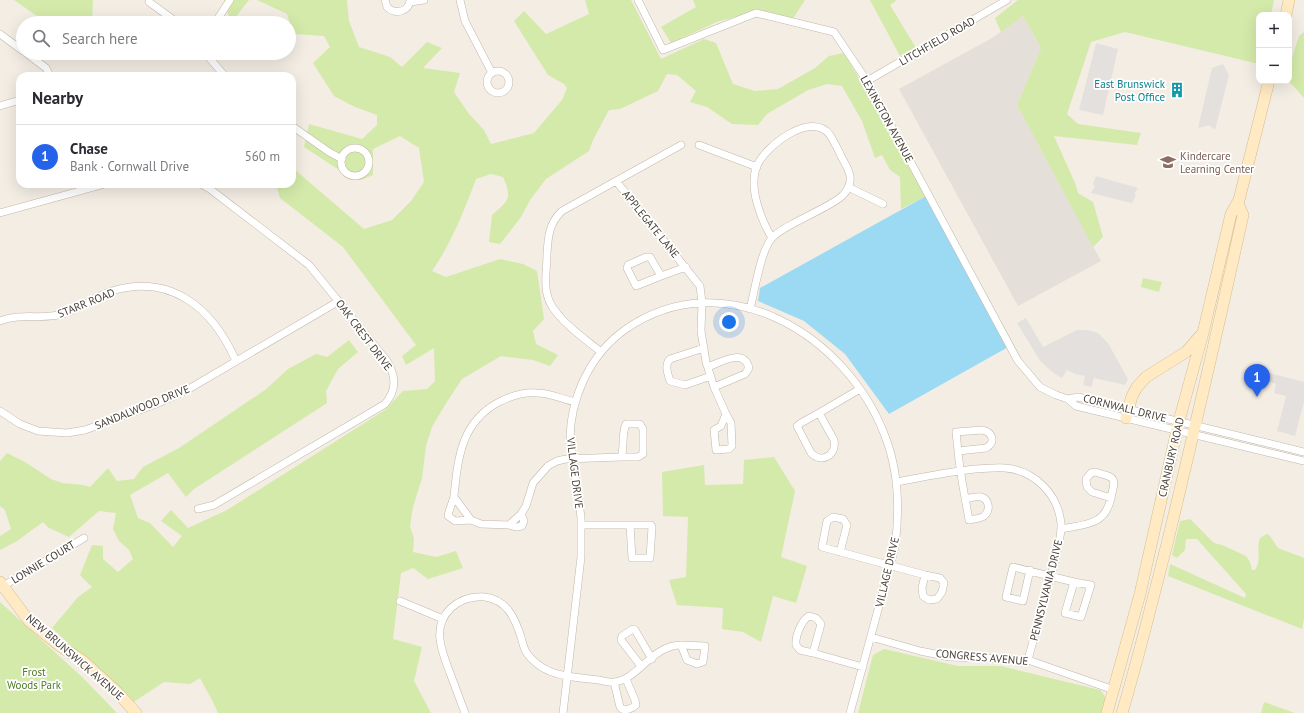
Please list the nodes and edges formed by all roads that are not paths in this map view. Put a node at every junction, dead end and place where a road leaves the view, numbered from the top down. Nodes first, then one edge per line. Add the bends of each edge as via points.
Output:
1 (230, 0) edge
2 (385, 0) edge
3 (424, 0) edge
4 (460, 0) edge
5 (638, 0) edge
6 (1007, 0) edge
7 (1290, 0) edge
8 (410, 1) edge
9 (149, 2) dead end
10 (1287, 12) edge
11 (168, 16) edge
12 (220, 16) edge
13 (0, 34) edge
14 (16, 46) edge
15 (35, 60) edge
16 (211, 60) edge
17 (48, 72) edge
18 (222, 72) edge
19 (492, 73) dead end
20 (867, 81) junction
21 (1268, 84) edge
22 (16, 101) edge
23 (0, 106) edge
24 (296, 129) edge
25 (681, 145) dead end
26 (699, 145) dead end
27 (342, 158) dead end
28 (757, 167) junction
29 (616, 181) junction
30 (848, 187) junction
31 (91, 188) edge
32 (208, 188) edge
33 (1238, 203) junction
34 (883, 204) dead end
35 (0, 213) edge
36 (772, 238) junction
37 (686, 267) junction
38 (661, 276) junction
39 (339, 301) junction
40 (702, 303) junction
41 (750, 309) junction
42 (0, 321) edge
43 (1203, 333) junction
44 (704, 348) junction
45 (601, 352) junction
46 (236, 361) junction
47 (708, 367) junction
48 (710, 376) junction
49 (714, 387) junction
50 (860, 389) junction
51 (1068, 399) joint
52 (575, 402) junction
53 (1, 413) edge
54 (819, 413) junction
55 (1127, 413) junction
56 (726, 414) junction
57 (1178, 426) junction
58 (1195, 430) junction
59 (958, 451) junction
60 (1304, 452) edge
61 (620, 457) junction
62 (572, 458) junction
63 (1304, 461) edge
64 (960, 471) junction
65 (896, 482) junction
66 (454, 497) junction
67 (1111, 498) dead end
68 (965, 499) junction
69 (198, 509) dead end
70 (471, 520) junction
71 (581, 525) junction
72 (630, 525) junction
73 (1061, 529) junction
74 (84, 538) dead end
75 (840, 552) junction
76 (891, 565) junction
77 (1030, 570) junction
78 (925, 574) dead end
79 (1051, 576) junction
80 (1074, 582) junction
81 (1, 584) edge
82 (400, 601) dead end
83 (443, 619) junction
84 (871, 637) junction
85 (681, 645) dead end
86 (813, 653) junction
87 (652, 659) junction
88 (1028, 660) junction
89 (641, 666) junction
90 (863, 667) junction
91 (567, 676) junction
92 (626, 679) junction
93 (614, 682) junction
94 (1114, 690) junction
95 (136, 713) edge
96 (465, 713) edge
97 (563, 713) edge
98 (850, 713) edge
99 (1107, 713) edge
100 (1122, 713) edge

1 - 12 street
2 - 8 street via 387,7 396,12 403,11
3 - 8 street
4 - 19 street via 466,22
5 - 20 street, LEXINGTON AVENUE via 662,50 756,13 834,32
6 - 20 street, LITCHFIELD ROAD
7 - 10 main road
9 - 11 street
13 - 14 street
15 - 17 street
16 - 18 street
20 - 51 street, LEXINGTON AVENUE via 1018,361 1040,387
21 - 33 main road, CRANBURY ROAD
22 - 23 street
24 - 27 street
25 - 29 street, APPLEGATE LANE
26 - 28 street
28 - 30 street via 767,152 786,136 808,126 817,127 828,133 844,160 850,176
28 - 36 street via 755,188 758,208
29 - 37 street, APPLEGATE LANE
29 - 45 street, APPLEGATE LANE via 562,211 553,221 548,237 546,284 551,306 556,314
30 - 34 street
30 - 36 street via 841,198
31 - 35 street
32 - 39 street, OAK CREST DRIVE via 309,265
33 - 43 main road, CRANBURY ROAD via 1231,214
33 - 58 main road, CRANBURY ROAD via 1243,215
36 - 41 street via 764,253
37 - 38 street, APPLEGATE LANE
37 - 40 street, APPLEGATE LANE via 700,286
38 - 38 street, APPLEGATE LANE via 636,286 627,268 628,265 650,257
39 - 46 street, SANDALWOOD DRIVE
39 - 69 street, OAK CREST DRIVE via 391,368 394,387 389,399 385,404 214,505
40 - 41 street, VILLAGE DRIVE
40 - 44 street, APPLEGATE LANE via 701,331
40 - 45 street, VILLAGE DRIVE via 679,305 652,314 618,334
41 - 50 street, VILLAGE DRIVE via 772,316 822,347
42 - 46 street, STARR ROAD via 16,316 60,315 113,291 156,288 186,298 204,312 222,335
43 - 55 main road via 1186,352 1146,377 1132,396
43 - 57 main road, CRANBURY ROAD
44 - 47 street, APPLEGATE LANE
44 - 48 street via 670,359 668,373 670,381 685,385
45 - 52 street, VILLAGE DRIVE via 585,376
46 - 53 street, SANDALWOOD DRIVE via 187,390 81,431 38,431
47 - 48 street, APPLEGATE LANE
47 - 49 street via 740,357 748,363 749,368 745,374
48 - 49 street, APPLEGATE LANE
49 - 56 street, APPLEGATE LANE
50 - 54 street
50 - 65 street, VILLAGE DRIVE via 877,416 892,458
51 - 55 street, CORNWALL DRIVE via 1078,397
52 - 62 street, VILLAGE DRIVE via 570,429
52 - 66 street via 538,393 512,396 491,406 471,426 462,445 453,488
54 - 54 street via 797,426 811,453 822,458 830,455 835,444
55 - 57 street, CORNWALL DRIVE
56 - 56 street, APPLEGATE LANE via 732,423 732,446 729,449 716,450 714,430 721,426
57 - 58 street, CORNWALL DRIVE
57 - 94 main road, CRANBURY ROAD via 1140,594
58 - 60 street, CORNWALL DRIVE
58 - 63 street, CORNWALL DRIVE
58 - 100 main road, CRANBURY ROAD
59 - 59 street via 986,448 991,444 992,437 987,431 982,430 956,432
59 - 64 street
61 - 61 street via 638,457 643,454 643,429 640,424 626,424
61 - 62 street
62 - 70 street via 557,461 539,474 533,483 526,506 509,525 481,524
62 - 71 street, VILLAGE DRIVE
64 - 65 street, PENNSYLVANIA DRIVE
64 - 68 street
64 - 73 street, PENNSYLVANIA DRIVE via 1001,467 1031,476 1042,484 1053,499
65 - 76 street, VILLAGE DRIVE via 898,524
66 - 70 street
66 - 70 street via 448,516 455,521
67 - 73 street via 1106,512 1099,519
68 - 68 street via 979,496 986,500 988,510 984,516 968,520
71 - 72 street
71 - 91 street, VILLAGE DRIVE via 581,557
72 - 72 street via 651,525 650,558 632,558
73 - 79 street, PENNSYLVANIA DRIVE
74 - 81 street, LONNIE COURT
75 - 75 street via 822,547 827,521 833,517 843,519 847,525
75 - 76 street
76 - 78 street
76 - 84 street, VILLAGE DRIVE
77 - 77 street via 1013,566 1006,597 1023,601
77 - 79 street
79 - 80 street
79 - 88 street, PENNSYLVANIA DRIVE
80 - 80 street via 1090,585 1081,617 1065,613
81 - 95 main road, NEW BRUNSWICK AVENUE via 29,620 83,661
82 - 83 street
83 - 91 street via 450,609 467,598 496,600 514,617 524,650 528,655 548,671
83 - 96 street via 439,632 440,644
84 - 88 street, CONGRESS AVENUE via 950,657
84 - 90 street, VILLAGE DRIVE
85 - 87 street via 668,647 656,653
86 - 86 street via 800,650 795,642 803,621 809,616 816,618 821,624
86 - 90 street
87 - 89 street
87 - 89 street via 633,629 622,636 621,640
88 - 94 street, CONGRESS AVENUE
89 - 92 street
90 - 98 street, VILLAGE DRIVE
91 - 93 street
91 - 97 street, VILLAGE DRIVE
92 - 93 street
92 - 93 street via 636,705 624,710 620,707
94 - 99 main road, CRANBURY ROAD

